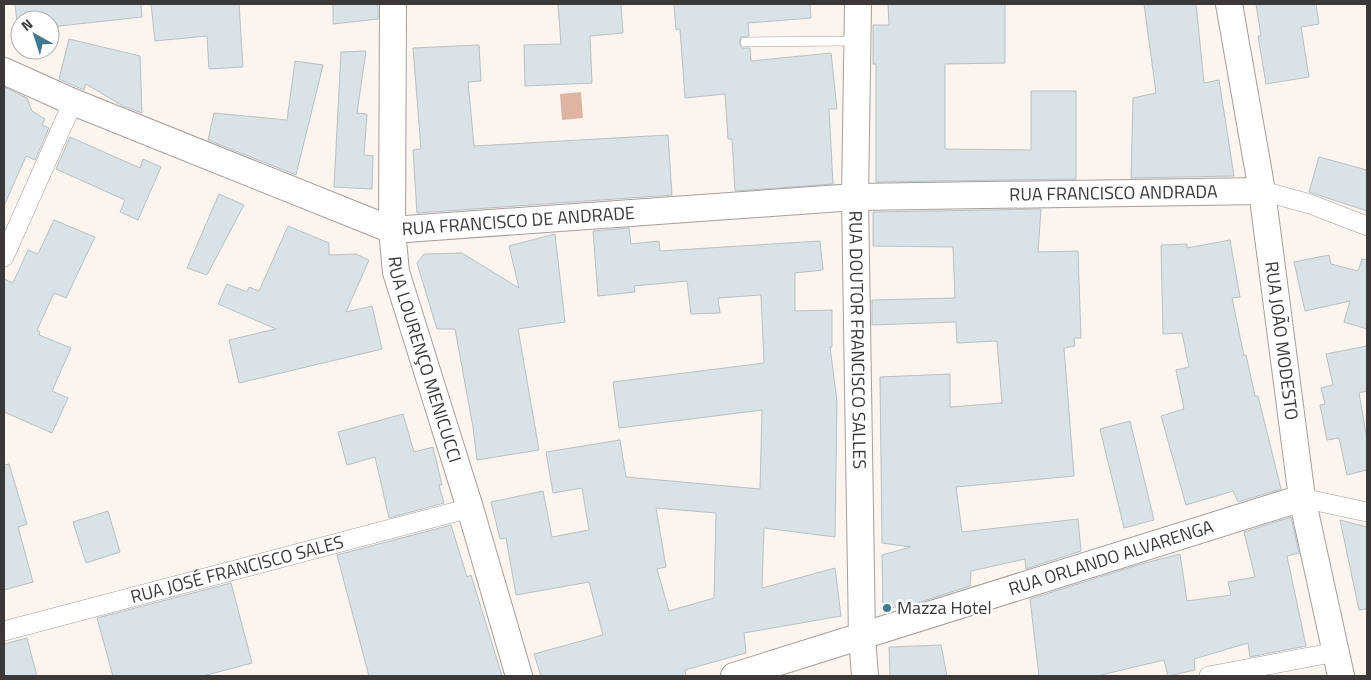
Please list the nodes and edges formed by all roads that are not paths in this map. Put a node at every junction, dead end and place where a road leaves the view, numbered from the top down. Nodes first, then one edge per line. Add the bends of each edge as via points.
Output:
1 (393, 4) edge
2 (858, 4) edge
3 (1229, 4) edge
4 (857, 41) junction
5 (745, 42) dead end
6 (4, 71) edge
7 (73, 102) junction
8 (1262, 191) junction
9 (855, 197) junction
10 (1367, 226) edge
11 (392, 230) junction
12 (4, 257) edge
13 (1302, 498) junction
14 (470, 508) junction
15 (1367, 512) edge
16 (4, 631) edge
17 (862, 636) junction
18 (1339, 664) edge
19 (519, 676) edge
20 (734, 676) edge
21 (865, 676) edge
22 (1209, 676) edge

1 - 11 main road, RUA LOURENÇO MENICUCCI
2 - 4 main road, RUA DOUTOR FRANCISCO SALLES
3 - 8 main road, RUA JOÃO MODESTO
4 - 5 lane
4 - 9 main road, RUA DOUTOR FRANCISCO SALLES
6 - 7 main road, RUA FRANCISCO DE ANDRADE
7 - 11 main road, RUA FRANCISCO DE ANDRADE
7 - 12 street
8 - 9 main road, RUA FRANCISCO ANDRADA
8 - 10 street, RUA FRANCISCO ANDRADA via 1310,204
8 - 13 main road, RUA JOÃO MODESTO
9 - 11 main road, RUA FRANCISCO DE ANDRADE
9 - 17 main road, RUA DOUTOR FRANCISCO SALLES
11 - 14 main road, RUA LOURENÇO MENICUCCI via 396,272
13 - 15 street
13 - 17 main road, RUA ORLANDO ALVARENGA
13 - 18 main road, RUA JOÃO MODESTO
14 - 16 street, RUA JOSÉ FRANCISCO SALES
14 - 19 main road, RUA LOURENÇO MENICUCCI
17 - 20 main road, RUA ORLANDO ALVARENGA
17 - 21 main road, RUA DOUTOR FRANCISCO SALLES
18 - 22 street

